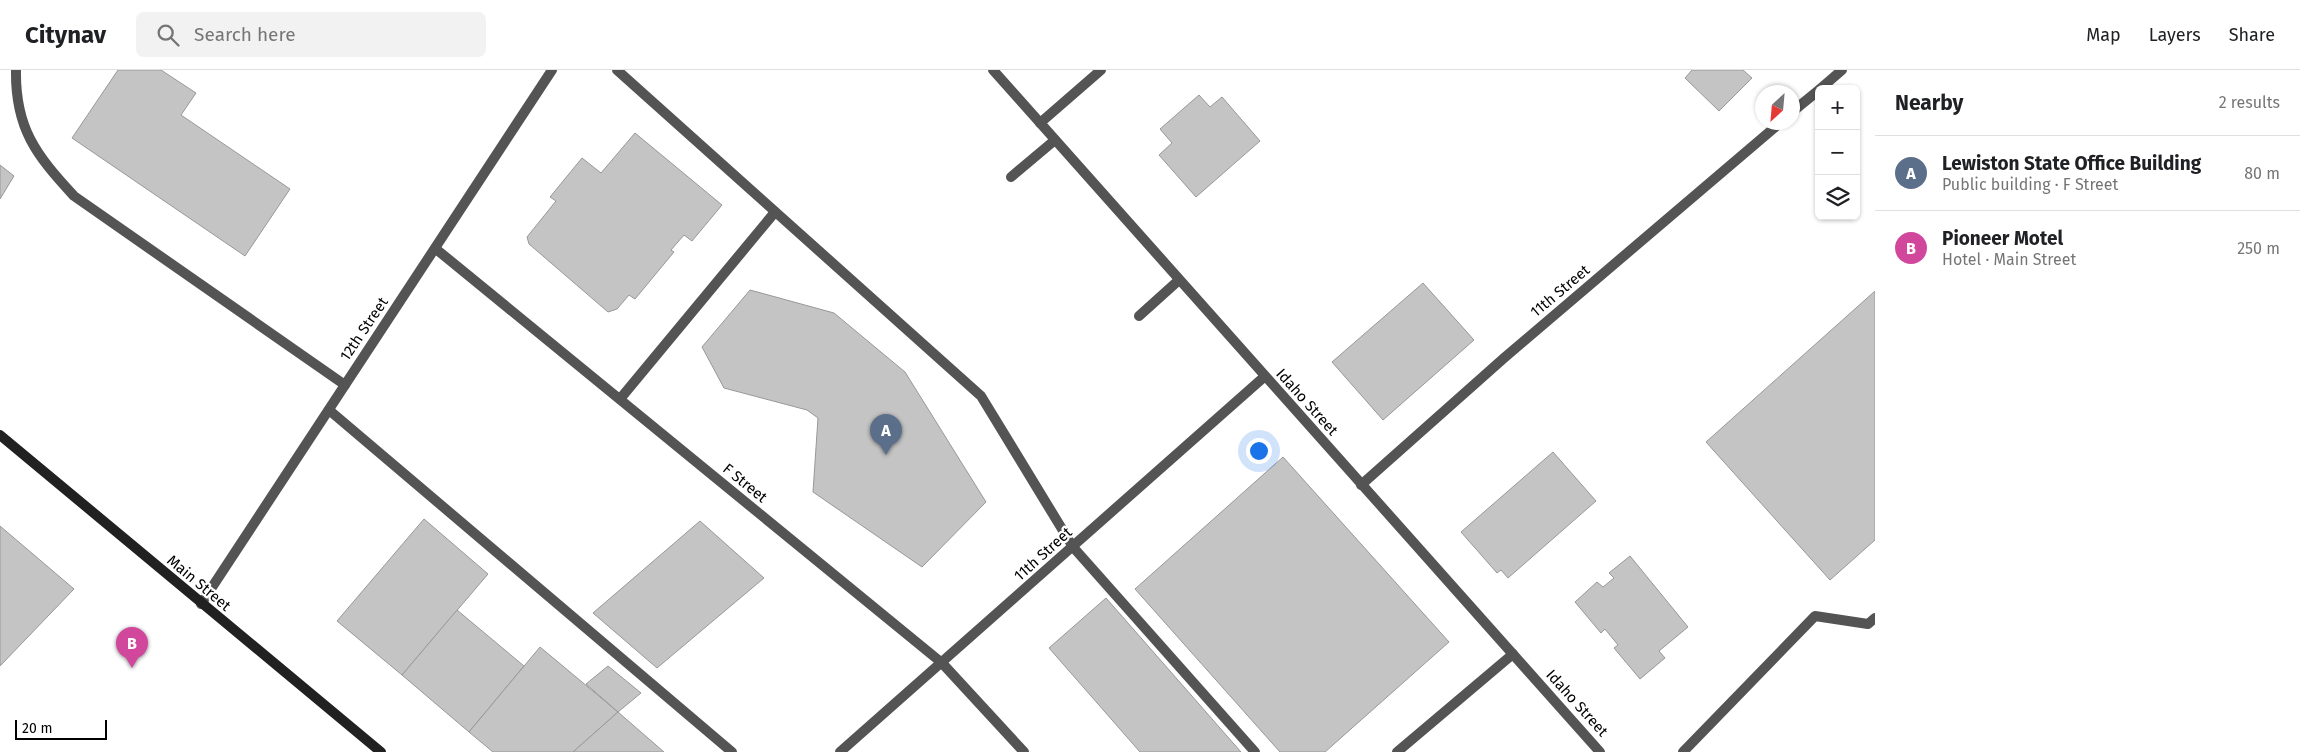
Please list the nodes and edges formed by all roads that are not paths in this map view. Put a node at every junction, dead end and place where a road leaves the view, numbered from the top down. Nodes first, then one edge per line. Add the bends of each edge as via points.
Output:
1 (16, 70) edge
2 (552, 70) edge
3 (617, 70) edge
4 (993, 70) edge
5 (1102, 70) edge
6 (1842, 70) edge
7 (1825, 85) edge
8 (1815, 93) edge
9 (1800, 105) edge
10 (1040, 123) junction
11 (1772, 130) edge
12 (1055, 140) junction
13 (1011, 177) dead end
14 (775, 212) junction
15 (436, 249) junction
16 (1179, 280) junction
17 (1139, 316) dead end
18 (1264, 377) junction
19 (345, 385) junction
20 (620, 399) junction
21 (329, 410) junction
22 (0, 434) edge
23 (1361, 485) junction
24 (1074, 547) junction
25 (201, 604) junction
26 (1875, 618) edge
27 (1513, 654) junction
28 (942, 663) junction
29 (381, 752) edge
30 (732, 752) edge
31 (840, 752) edge
32 (1024, 752) edge
33 (1255, 752) edge
34 (1397, 752) edge
35 (1600, 752) edge
36 (1682, 752) edge

1 - 19 street via 16,90 29,140 74,196
2 - 15 street, 12th Street
3 - 14 street
4 - 10 street, Idaho Street
5 - 10 street
6 - 7 street
8 - 9 street
10 - 12 street, Idaho Street
11 - 23 street, 11th Street via 1504,358
12 - 13 street
12 - 16 street, Idaho Street
14 - 20 street
14 - 24 street via 981,396
15 - 19 street, 12th Street
15 - 20 street, F Street
16 - 17 street
16 - 18 street, Idaho Street
18 - 23 street, Idaho Street
18 - 24 street, 11th Street
19 - 21 street, 12th Street
20 - 28 street, F Street
21 - 25 street, 12th Street
21 - 30 street
22 - 25 main road, Main Street
23 - 27 street, Idaho Street
24 - 28 street, 11th Street
24 - 33 street
25 - 29 main road, Main Street
26 - 36 street via 1868,624 1814,616
27 - 34 street
27 - 35 street, Idaho Street
28 - 31 street, 11th Street
28 - 32 street, F Street

